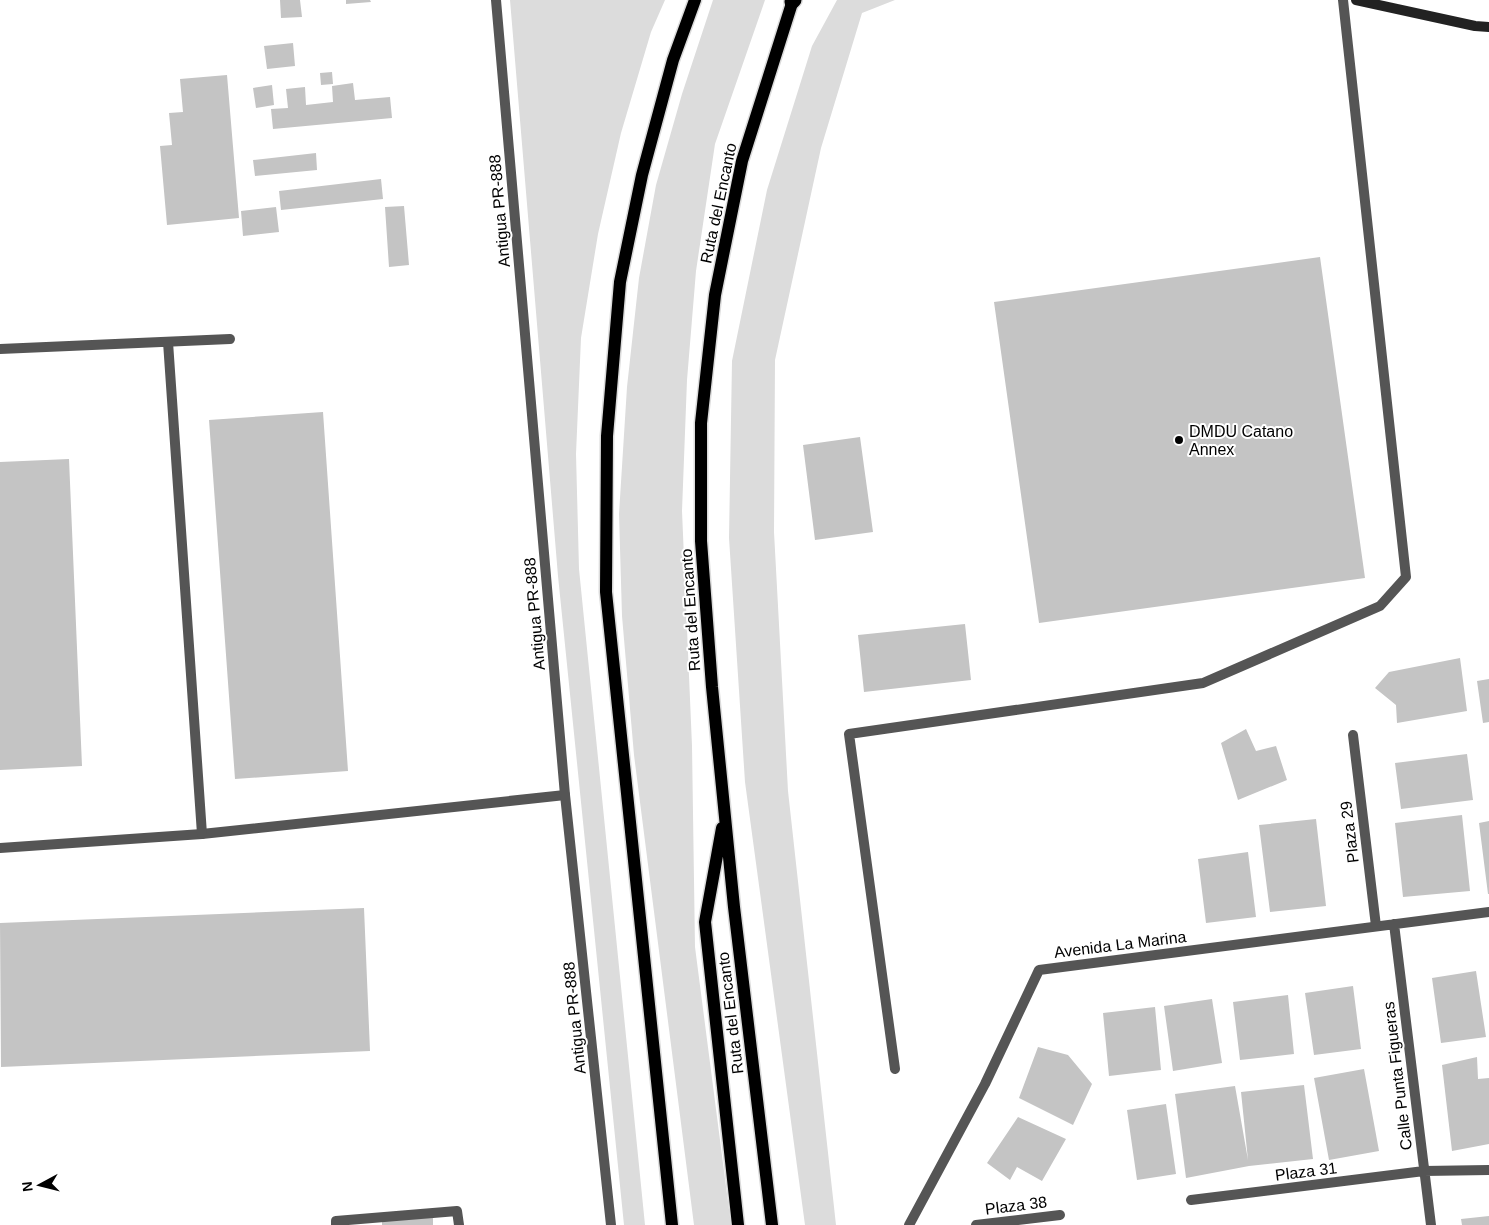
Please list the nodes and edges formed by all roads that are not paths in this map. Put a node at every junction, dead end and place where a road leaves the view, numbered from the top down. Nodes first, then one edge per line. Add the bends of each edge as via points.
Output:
1 (496, 0) edge
2 (695, 0) edge
3 (1343, 0) edge
4 (1356, 0) edge
5 (793, 1) edge
6 (1489, 27) edge
7 (230, 339) dead end
8 (168, 342) junction
9 (0, 349) edge
10 (1353, 735) dead end
11 (565, 795) junction
12 (725, 814) junction
13 (202, 834) junction
14 (0, 848) edge
15 (1489, 912) edge
16 (1394, 924) junction
17 (1376, 926) junction
18 (895, 1069) dead end
19 (1489, 1170) edge
20 (1424, 1171) junction
21 (1191, 1200) dead end
22 (1060, 1215) dead end
23 (336, 1225) edge
24 (459, 1225) edge
25 (611, 1225) edge
26 (672, 1225) edge
27 (738, 1225) edge
28 (772, 1225) edge
29 (909, 1225) edge
30 (976, 1225) edge
31 (1431, 1225) edge

1 - 11 street, Antigua PR-888
2 - 26 main road via 667,79 642,175 620,282 607,436 606,592
3 - 18 street via 1406,577 1380,606 1203,683 849,734
4 - 6 street
5 - 12 main road, Ruta del Encanto via 742,161 715,295 701,422 701,542
7 - 8 street
8 - 9 street
8 - 13 street
10 - 17 street, Plaza 29
11 - 13 street
11 - 25 street, Antigua PR-888
12 - 27 main road via 705,922
12 - 28 main road, Ruta del Encanto
13 - 14 street
15 - 16 street, Avenida La Marina
16 - 17 street, Avenida La Marina
16 - 20 street, Calle Punta Figueras
17 - 29 street, Avenida La Marina via 1039,970 985,1084
19 - 20 street, Plaza 31
20 - 21 street, Plaza 31
20 - 31 street, Calle Punta Figueras
22 - 30 street, Plaza 38
23 - 24 street via 336,1221 457,1211

